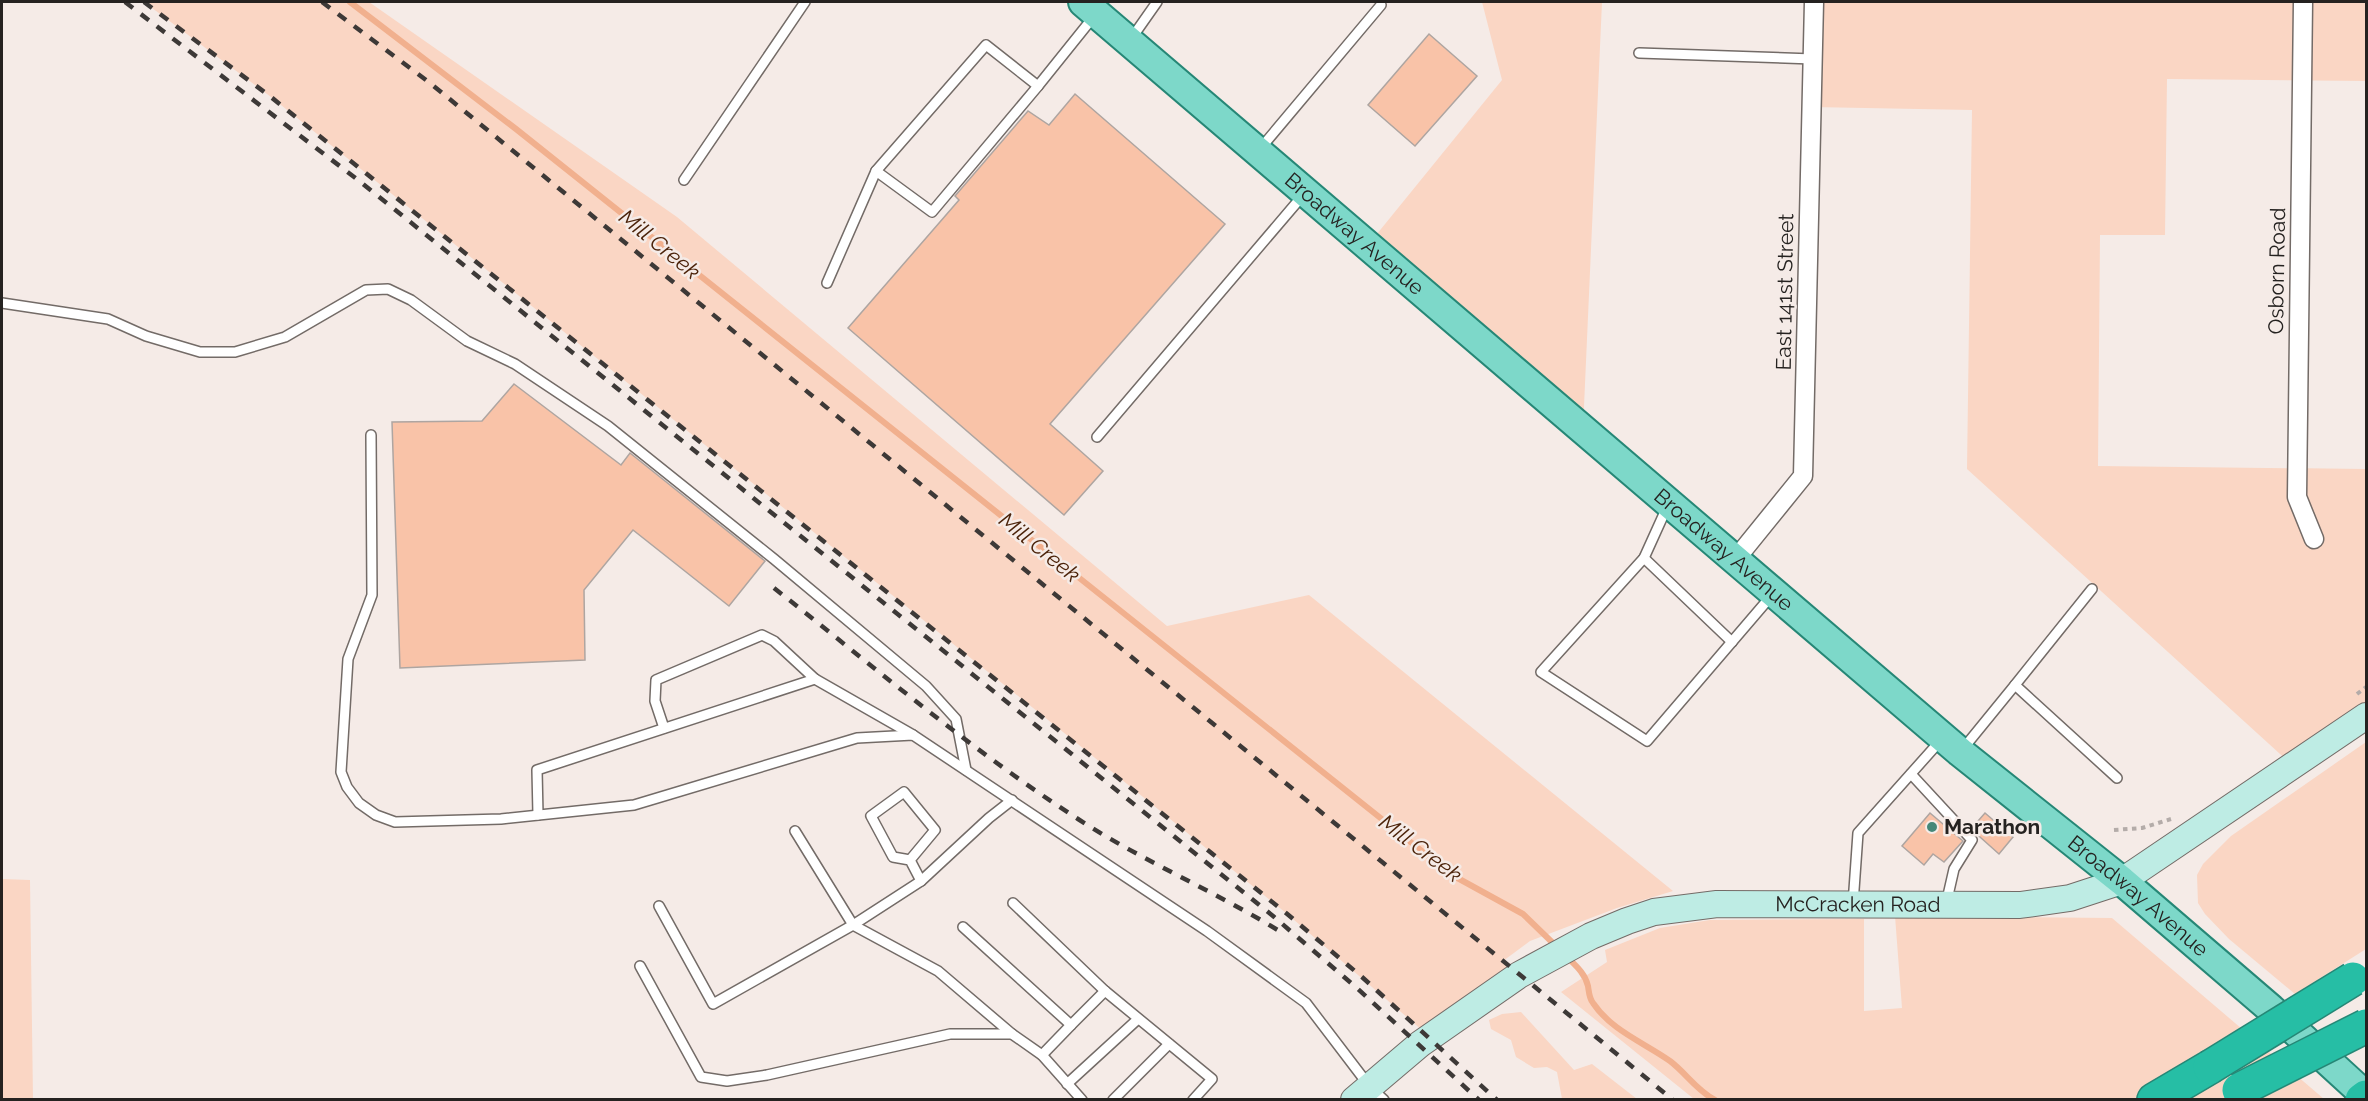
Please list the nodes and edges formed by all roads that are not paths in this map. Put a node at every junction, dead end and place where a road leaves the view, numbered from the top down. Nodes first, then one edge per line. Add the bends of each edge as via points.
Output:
1 (805, 2) edge
2 (1157, 2) edge
3 (1814, 2) edge
4 (2303, 2) edge
5 (1382, 5) dead end
6 (1090, 7) edge
7 (1130, 41) junction
8 (1639, 53) dead end
9 (1813, 59) junction
10 (1038, 86) junction
11 (1258, 151) junction
12 (876, 171) junction
13 (684, 180) dead end
14 (1306, 192) junction
15 (827, 283) dead end
16 (2, 303) edge
17 (371, 435) dead end
18 (1097, 437) dead end
19 (1669, 503) junction
20 (2314, 539) dead end
21 (1644, 558) junction
22 (1735, 560) junction
23 (2092, 589) dead end
24 (1774, 593) junction
25 (1732, 642) junction
26 (814, 679) junction
27 (2014, 686) junction
28 (2362, 705) edge
29 (664, 728) junction
30 (913, 735) junction
31 (1952, 745) junction
32 (966, 770) junction
33 (1911, 774) junction
34 (2117, 778) dead end
35 (1012, 800) junction
36 (538, 815) junction
37 (795, 831) dead end
38 (910, 860) junction
39 (921, 881) junction
40 (2122, 881) junction
41 (1013, 903) dead end
42 (1853, 904) junction
43 (1946, 905) junction
44 (659, 906) dead end
45 (853, 925) junction
46 (963, 927) dead end
47 (640, 966) dead end
48 (2360, 975) edge
49 (1105, 991) junction
50 (1138, 1019) junction
51 (1071, 1024) junction
52 (2367, 1026) edge
53 (1012, 1034) junction
54 (1169, 1044) junction
55 (1042, 1055) junction
56 (1067, 1084) junction
57 (1369, 1095) edge
58 (2230, 1095) edge
59 (2367, 1096) edge
60 (1082, 1100) edge
61 (1113, 1100) edge
62 (1193, 1100) edge
63 (2154, 1100) edge
64 (2362, 1100) edge

1 - 13 lane
2 - 7 lane
3 - 9 street, East 141st Street
4 - 20 street, Osborn Road via 2296,497
5 - 11 lane
6 - 7 main road, Broadway Avenue
6 - 10 lane
7 - 11 main road, Broadway Avenue
8 - 9 lane
9 - 22 street, East 141st Street via 1803,476
10 - 12 lane via 986,45
10 - 12 lane via 933,212
11 - 14 main road, Broadway Avenue
12 - 15 lane
14 - 18 lane
14 - 19 main road, Broadway Avenue
16 - 32 lane via 108,319 146,336 200,352 235,352 285,337 366,290 388,289 411,300 467,340 515,364 608,426 926,686 956,719
17 - 36 lane via 372,595 348,659 341,772 347,787 359,803 395,822
19 - 21 lane
19 - 22 main road, Broadway Avenue
21 - 25 lane
21 - 25 lane via 1541,672 1647,741
22 - 24 main road, Broadway Avenue
23 - 27 lane
24 - 25 lane
24 - 31 main road, Broadway Avenue
26 - 29 lane
26 - 29 lane via 774,641 762,635 656,680 655,701
26 - 30 lane
27 - 31 lane
27 - 34 lane
28 - 40 street, McCracken Road
29 - 36 lane via 537,770
30 - 32 lane
30 - 36 lane via 857,738 634,806
31 - 33 lane
31 - 40 main road, Broadway Avenue
32 - 35 lane
33 - 42 lane via 1858,833
33 - 43 lane via 1972,840 1954,868
35 - 39 lane
35 - 57 lane via 1306,1003
37 - 45 lane
38 - 38 lane via 935,830 904,792 871,816 893,857
38 - 39 lane
39 - 45 lane
40 - 43 street, McCracken Road via 2046,902
40 - 59 main road, Broadway Avenue
41 - 49 lane
42 - 43 street, McCracken Road
42 - 57 street, McCracken Road via 1686,907 1636,918 1591,936 1519,975 1420,1044
44 - 45 lane via 713,1004
45 - 53 lane via 938,971
46 - 51 lane
47 - 53 lane via 701,1077 727,1081 767,1075 950,1034
48 - 63 highway, bridge
49 - 50 lane
49 - 51 lane
50 - 54 lane
50 - 56 lane
51 - 55 lane
52 - 58 highway, bridge
53 - 55 lane
54 - 61 lane
54 - 62 lane via 1212,1079
55 - 56 lane
56 - 60 lane
59 - 64 highway

